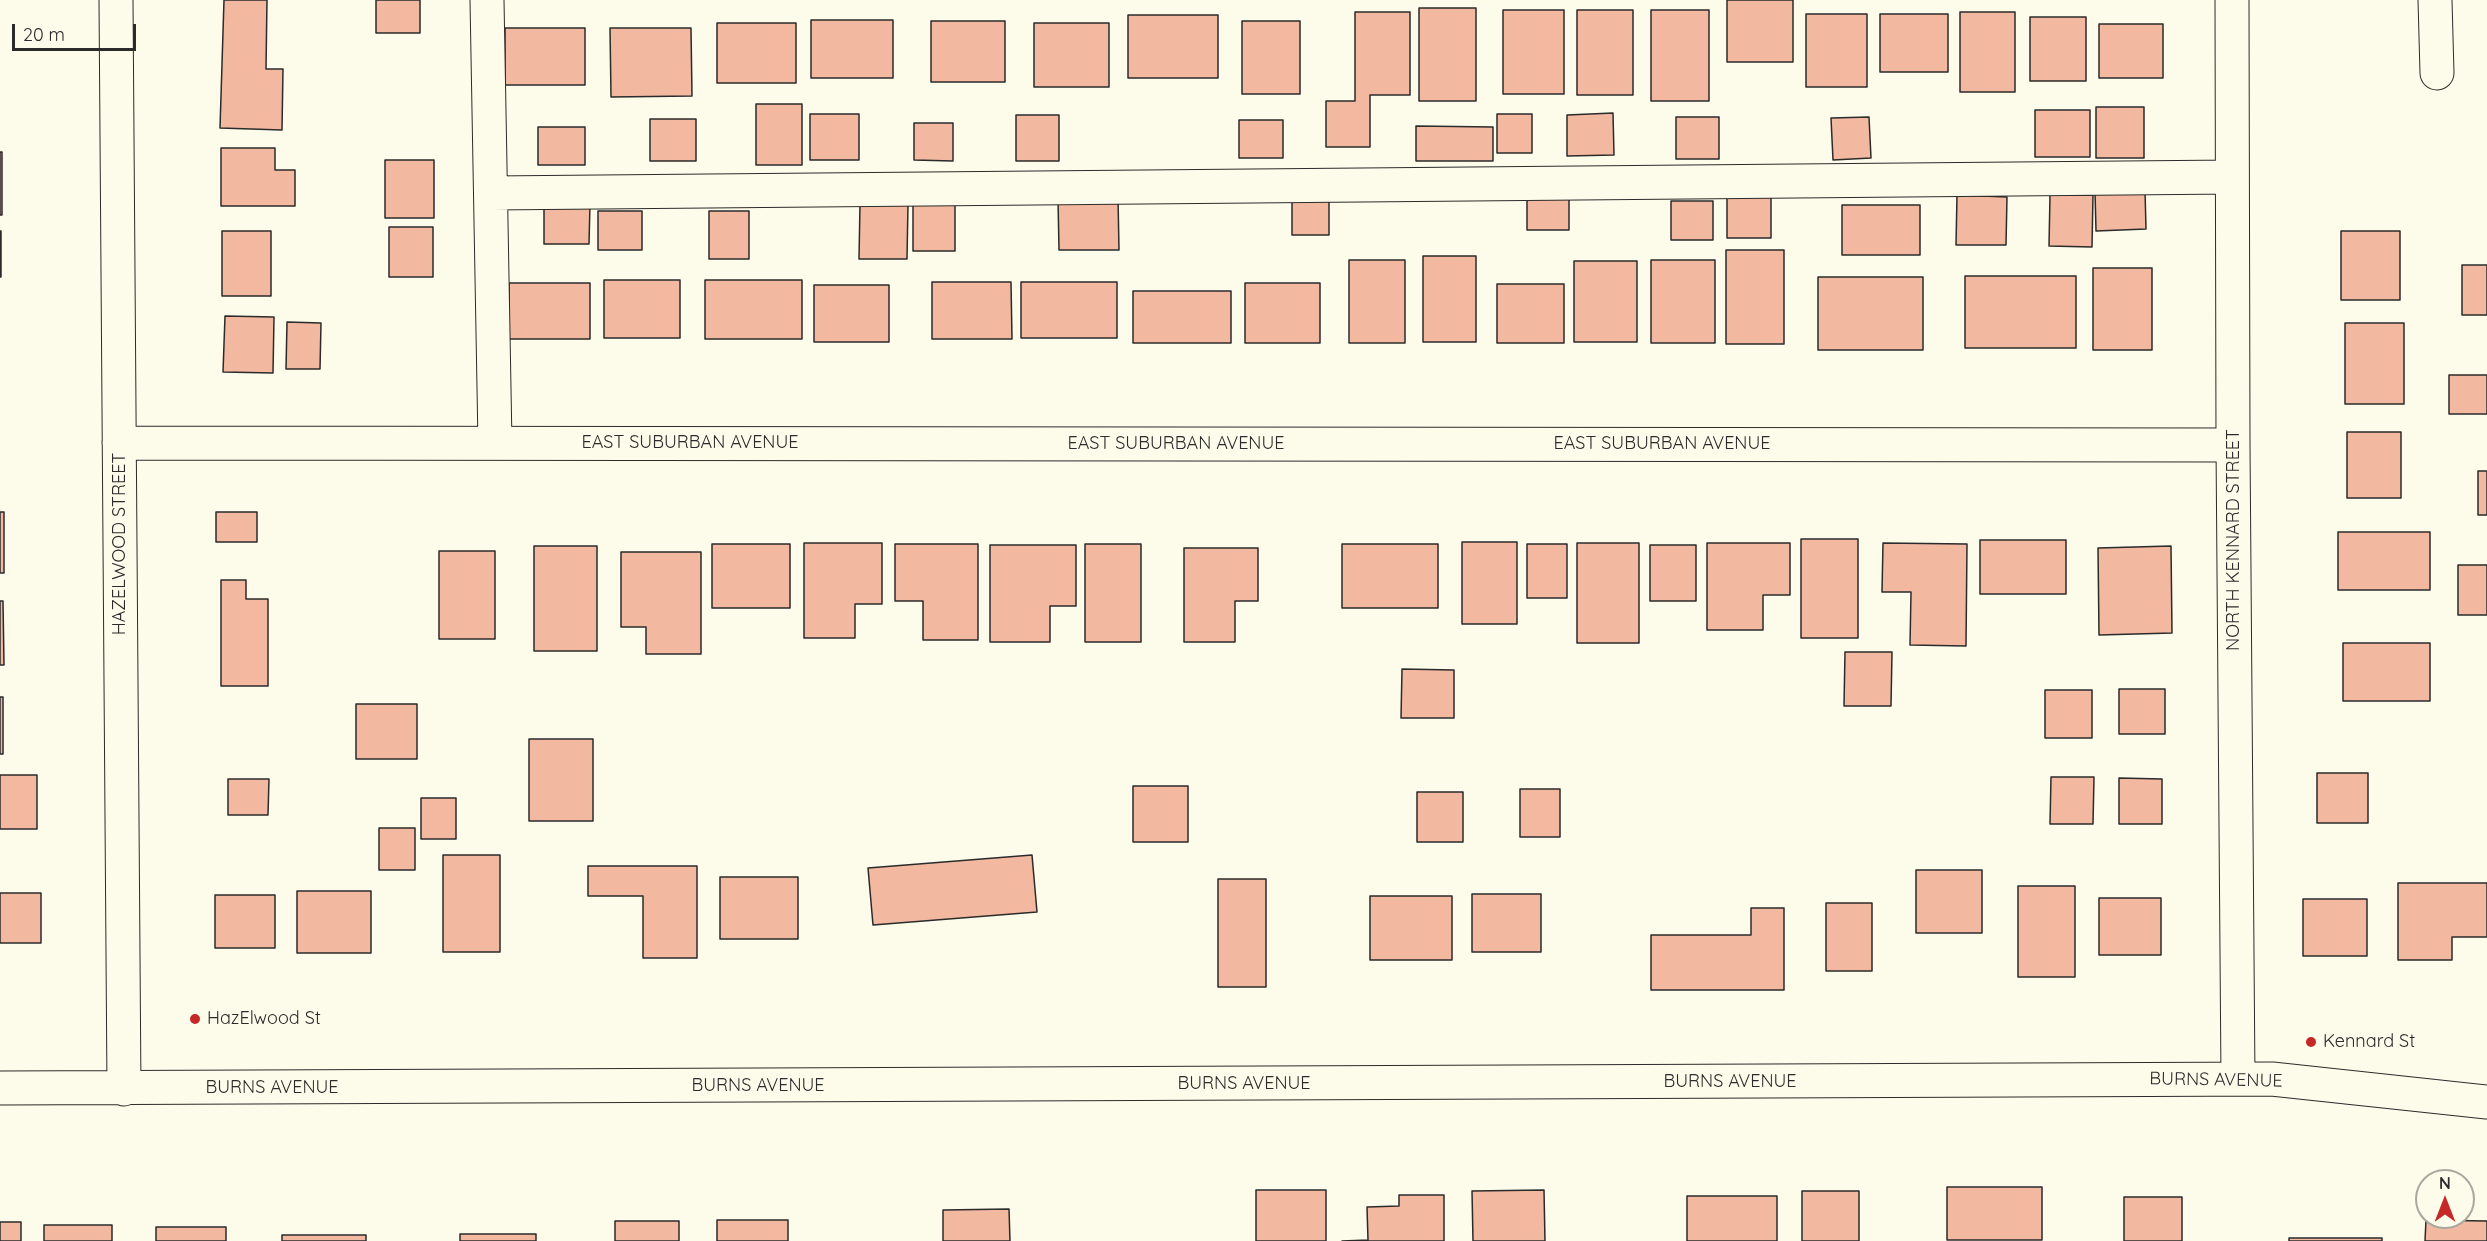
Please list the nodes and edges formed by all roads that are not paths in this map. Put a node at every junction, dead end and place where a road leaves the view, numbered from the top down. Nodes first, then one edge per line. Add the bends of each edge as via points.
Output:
1 (116, 0) edge
2 (487, 0) edge
3 (2232, 0) edge
4 (2435, 0) edge
5 (2437, 73) dead end
6 (2232, 177) junction
7 (491, 193) junction
8 (119, 443) junction
9 (495, 443) junction
10 (2233, 445) junction
11 (2238, 1079) junction
12 (0, 1088) edge
13 (124, 1089) junction
14 (2487, 1102) edge

1 - 8 street, HAZELWOOD STREET
2 - 7 street
3 - 6 street, NORTH KENNARD STREET
4 - 5 street
6 - 7 street
6 - 10 street, NORTH KENNARD STREET
7 - 9 street
8 - 9 street, EAST SUBURBAN AVENUE
8 - 13 street, HAZELWOOD STREET
9 - 10 street, EAST SUBURBAN AVENUE
10 - 11 street, NORTH KENNARD STREET
11 - 13 street, BURNS AVENUE
11 - 14 street, BURNS AVENUE via 2272,1079
12 - 13 street, BURNS AVENUE

